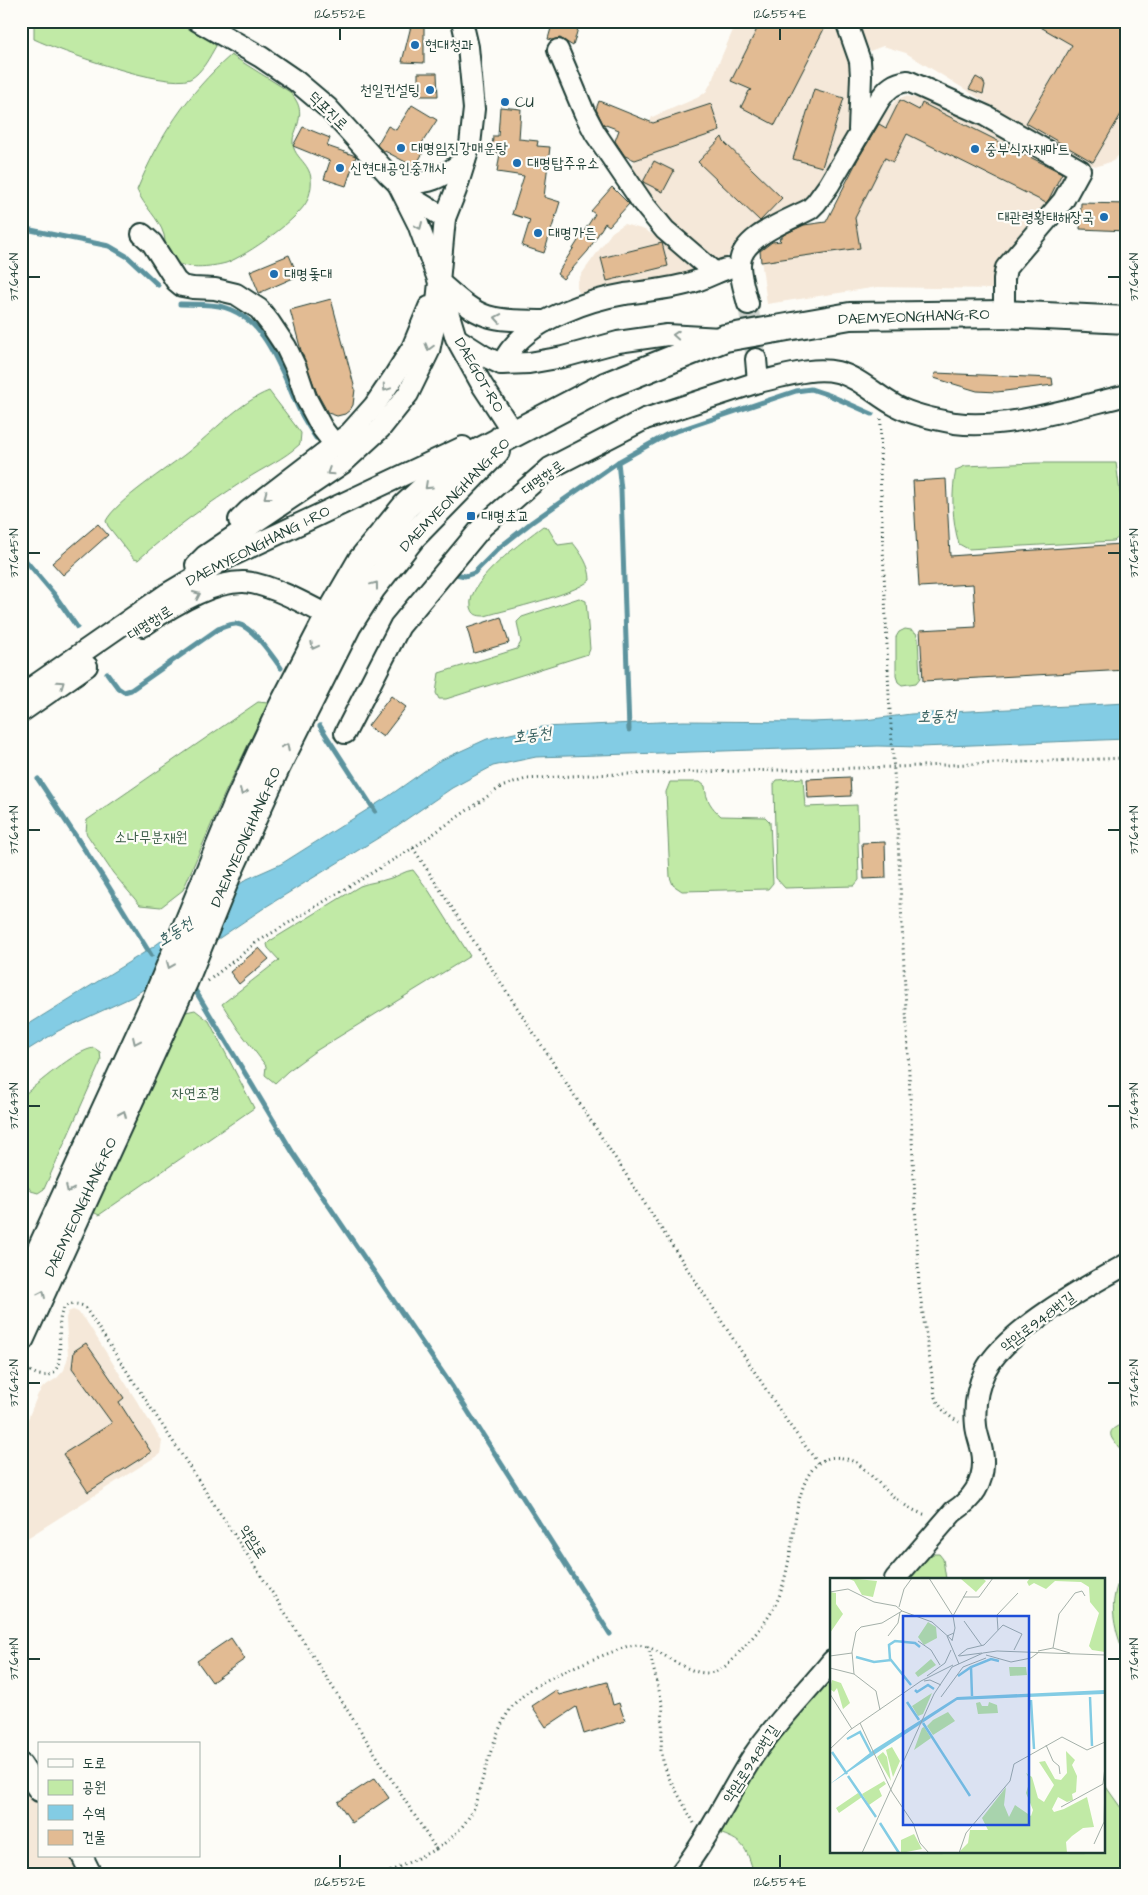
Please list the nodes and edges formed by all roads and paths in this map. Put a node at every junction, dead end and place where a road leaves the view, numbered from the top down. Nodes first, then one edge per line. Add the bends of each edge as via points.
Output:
1 (198, 21) edge
2 (462, 21) edge
3 (846, 21) edge
4 (558, 50) dead end
5 (859, 132) junction
6 (465, 160) junction
7 (397, 182) junction
8 (445, 218) junction
9 (142, 234) dead end
10 (740, 265) junction
11 (715, 273) junction
12 (439, 282) junction
13 (748, 304) tunnel mouth
14 (1004, 314) junction
15 (1127, 320) edge
16 (546, 321) junction
17 (456, 338) junction
18 (725, 338) junction
19 (756, 359) tunnel mouth
20 (501, 364) junction
21 (758, 382) junction
22 (1127, 395) edge
23 (884, 399) junction
24 (514, 434) junction
25 (335, 445) junction
26 (205, 556) junction
27 (168, 593) junction
28 (338, 621) junction
29 (21, 695) edge
30 (21, 712) edge
31 (346, 733) dead end
32 (1127, 758) edge
33 (894, 767) junction
34 (412, 848) junction
35 (195, 982) junction
36 (1127, 1264) edge
37 (21, 1292) edge
38 (21, 1338) edge
39 (21, 1367) edge
40 (976, 1428) junction
41 (818, 1463) junction
42 (953, 1512) junction
43 (896, 1578) edge
44 (648, 1647) junction
45 (830, 1663) edge
46 (21, 1764) edge
47 (38, 1790) edge
48 (704, 1840) junction
49 (436, 1849) junction
50 (83, 1858) edge
51 (91, 1874) edge
52 (385, 1874) edge
53 (680, 1874) edge

1 - 7 street, 덕포진로 via 296,81 328,108
2 - 6 street, DAEGOT-RO via 474,109
3 - 5 street via 860,61
4 - 11 street via 595,133 642,202 664,230
5 - 10 street via 816,203 756,238 746,247
5 - 14 street via 889,88 908,81 986,116 1080,170 1041,229 1006,268
6 - 7 street via 430,182 415,185
6 - 8 street, DAEGOT-RO
7 - 8 street, 덕포진로 via 415,200
7 -> 12 street via 422,232
8 - 12 street, DAEGOT-RO
9 - 25 street via 182,286 236,294 259,309 286,347 306,398
10 - 11 street
10 - 13 street
11 - 16 street via 691,283 581,306
16 -> 12 street via 487,316 465,304
12 - 17 street, DAEGOT-RO
12 -> 25 street via 412,348 393,378 350,434
12 -> 26 street via 429,351 408,394 380,429 343,463
14 - 15 main road, DAEMYEONGHANG-RO
14 - 18 main road, DAEMYEONGHANG-RO via 850,316
16 - 20 street via 512,347
17 - 20 street
17 - 24 street, DAEGOT-RO
18 -> 20 street via 667,335 618,342 529,363
18 - 24 main road, DAEMYEONGHANG-RO via 605,386
19 - 21 street
21 - 23 street, 대명항로 via 814,371 839,372
21 - 31 street, 대명항로 via 645,419 550,468 482,527 400,626
22 - 23 street, 대명항로 via 1013,421 982,424 955,423 925,416 899,408
23 - 33 path via 880,472
24 -> 27 street, DAEMYEONGHANG 1-RO via 468,444 227,558
24 - 28 main road, DAEMYEONGHANG-RO via 413,536 372,588
25 -> 26 street via 248,511
26 - 27 street
27 - 29 street, DAEMYEONGHANG 1-RO
30 -> 28 street, 대명항1로 via 156,617 227,583 246,582 264,587
35 -> 28 main road, DAEMYEONGHANG-RO via 229,871
28 -> 37 main road, DAEMYEONGHANG-RO via 281,709 157,997
32 - 33 path
33 - 34 path via 526,779 501,787
33 - 40 path via 919,1287 940,1408 957,1421
34 - 35 path
34 - 41 path via 788,1423
38 -> 35 main road, DAEMYEONGHANG-RO
36 - 40 street, 약암로948번길 via 1072,1296 999,1350 980,1383
39 - 49 path, 약암로 via 47,1375 54,1371 60,1355 61,1313 76,1303 84,1306
40 - 42 street, 약암로948번길 via 983,1458 980,1484 972,1496
41 - 42 path via 829,1458 849,1459 909,1508 930,1516
41 - 44 path via 807,1477 798,1500 780,1593 767,1620 733,1659 712,1673 705,1673
42 - 43 street, 약암로948번길
44 - 48 path via 663,1706 663,1761
44 - 49 path via 628,1646 576,1667 547,1680 516,1702 504,1719 474,1808 451,1839
45 - 48 street, 약암로948번길 via 772,1729
46 - 47 street
48 - 53 street, 약암로948번길
49 - 52 path
50 - 51 street

